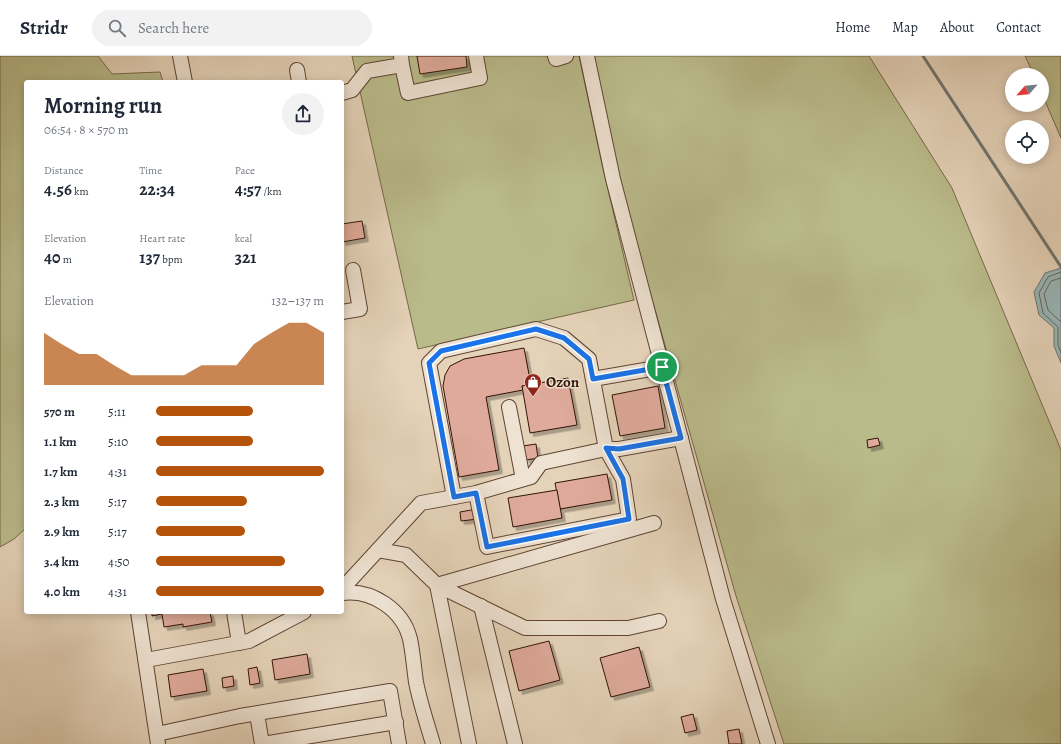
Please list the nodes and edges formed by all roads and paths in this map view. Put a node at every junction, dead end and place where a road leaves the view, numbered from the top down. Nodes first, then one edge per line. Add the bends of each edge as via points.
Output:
1 (180, 56) edge
2 (476, 56) edge
3 (555, 56) edge
4 (566, 56) edge
5 (587, 56) edge
6 (402, 60) edge
7 (185, 80) edge
8 (344, 92) edge
9 (353, 270) dead end
10 (344, 312) edge
11 (662, 367) junction
12 (593, 379) junction
13 (509, 407) dead end
14 (681, 438) junction
15 (606, 448) junction
16 (523, 479) junction
17 (476, 493) junction
18 (454, 497) junction
19 (654, 523) dead end
20 (378, 550) junction
21 (437, 585) junction
22 (344, 588) edge
23 (344, 593) edge
24 (481, 606) junction
25 (138, 614) edge
26 (234, 614) edge
27 (300, 614) edge
28 (659, 621) dead end
29 (239, 643) junction
30 (146, 660) junction
31 (257, 714) junction
32 (396, 722) junction
33 (158, 739) edge
34 (263, 744) edge
35 (399, 744) edge
36 (433, 744) edge
37 (469, 744) edge
38 (515, 744) edge
39 (768, 744) edge

1 - 7 street
2 - 6 street via 480,78 408,93
3 - 4 street via 556,59
5 - 11 street via 613,179
6 - 8 street via 366,71 352,90
9 - 10 street via 360,309
11 - 12 street
11 - 14 street
12 - 15 street
12 - 18 street via 589,359 564,338 536,329 441,351 429,363
13 - 16 street
14 - 15 street via 619,449
14 - 39 street via 723,599
15 - 16 street via 541,464 531,476
15 - 17 street via 623,479 629,519 487,547
16 - 17 street
17 - 18 street
18 - 20 street via 421,503
19 - 21 street
20 - 21 street via 406,555
20 - 22 street
21 - 24 street
21 - 37 street
23 - 36 street via 378,600 391,608 404,623 410,638 416,682
24 - 28 street via 526,628 628,628
24 - 38 street
25 - 30 street
26 - 29 street
27 - 29 street via 249,641
29 - 30 street
30 - 33 street
31 - 32 street via 390,691
31 - 33 street
31 - 34 street
32 - 34 street
32 - 35 street

